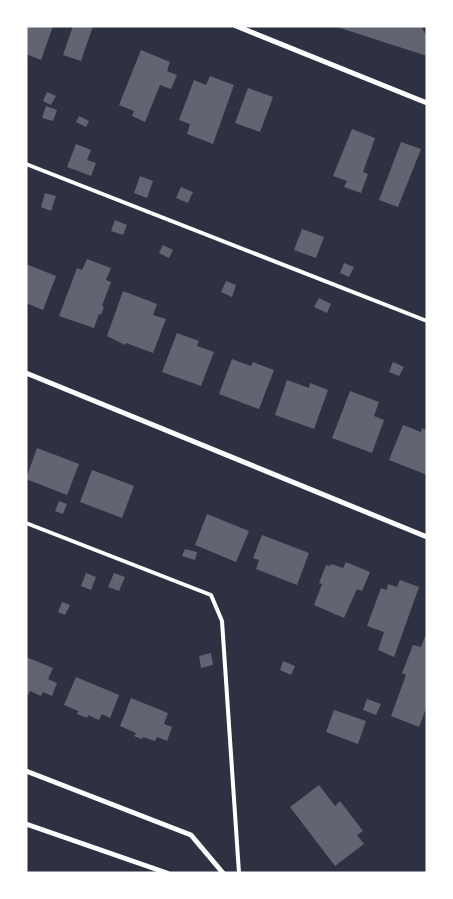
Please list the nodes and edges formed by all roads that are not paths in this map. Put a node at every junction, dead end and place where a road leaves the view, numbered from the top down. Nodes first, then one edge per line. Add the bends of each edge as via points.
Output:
1 (236, 26) edge
2 (427, 102) edge
3 (26, 164) edge
4 (427, 320) edge
5 (26, 373) edge
6 (26, 523) edge
7 (427, 537) edge
8 (26, 771) edge
9 (26, 824) edge
10 (167, 873) edge
11 (223, 873) edge
12 (239, 873) edge

1 - 2 street
3 - 4 lane
5 - 7 street
6 - 12 lane via 211,595 222,621
8 - 11 street via 191,835
9 - 10 street

